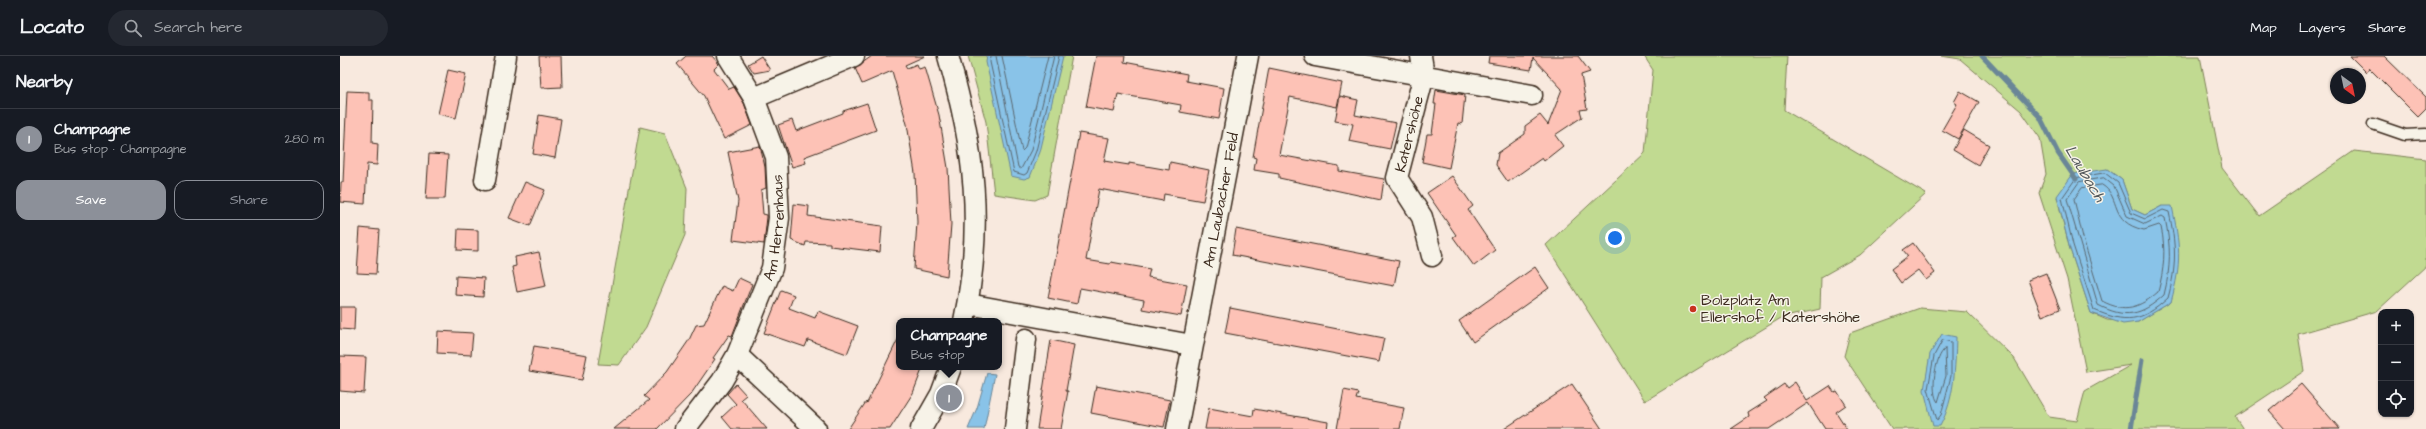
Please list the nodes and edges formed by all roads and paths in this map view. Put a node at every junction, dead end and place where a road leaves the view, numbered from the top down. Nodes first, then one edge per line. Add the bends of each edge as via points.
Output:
1 (506, 56) edge
2 (728, 56) edge
3 (854, 56) edge
4 (948, 56) edge
5 (1248, 56) edge
6 (1315, 56) edge
7 (1423, 66) edge
8 (1532, 95) dead end
9 (754, 98) junction
10 (2373, 124) dead end
11 (2426, 134) edge
12 (485, 180) dead end
13 (1432, 256) dead end
14 (966, 312) edge
15 (1026, 339) dead end
16 (1192, 345) junction
17 (737, 355) junction
18 (950, 370) edge
19 (685, 429) edge
20 (816, 429) edge
21 (921, 429) edge
22 (1015, 429) edge
23 (1177, 429) edge

1 - 12 street
2 - 9 street, Am Herrenhaus
3 - 9 street
4 - 14 street via 969,139 976,200 973,277
5 - 16 street, Am Laubacher Feld
6 - 7 street
7 - 8 street, Katershöhe
7 - 13 street, Katershöhe via 1397,178 1422,217
9 - 17 street, Am Herrenhaus via 776,157 779,218 772,268
10 - 11 lane via 2405,135
14 - 16 street
15 - 22 street
16 - 23 street, Am Laubacher Feld
17 - 19 street, Am Herrenhaus via 722,381
17 - 20 street
18 - 21 street via 941,394

